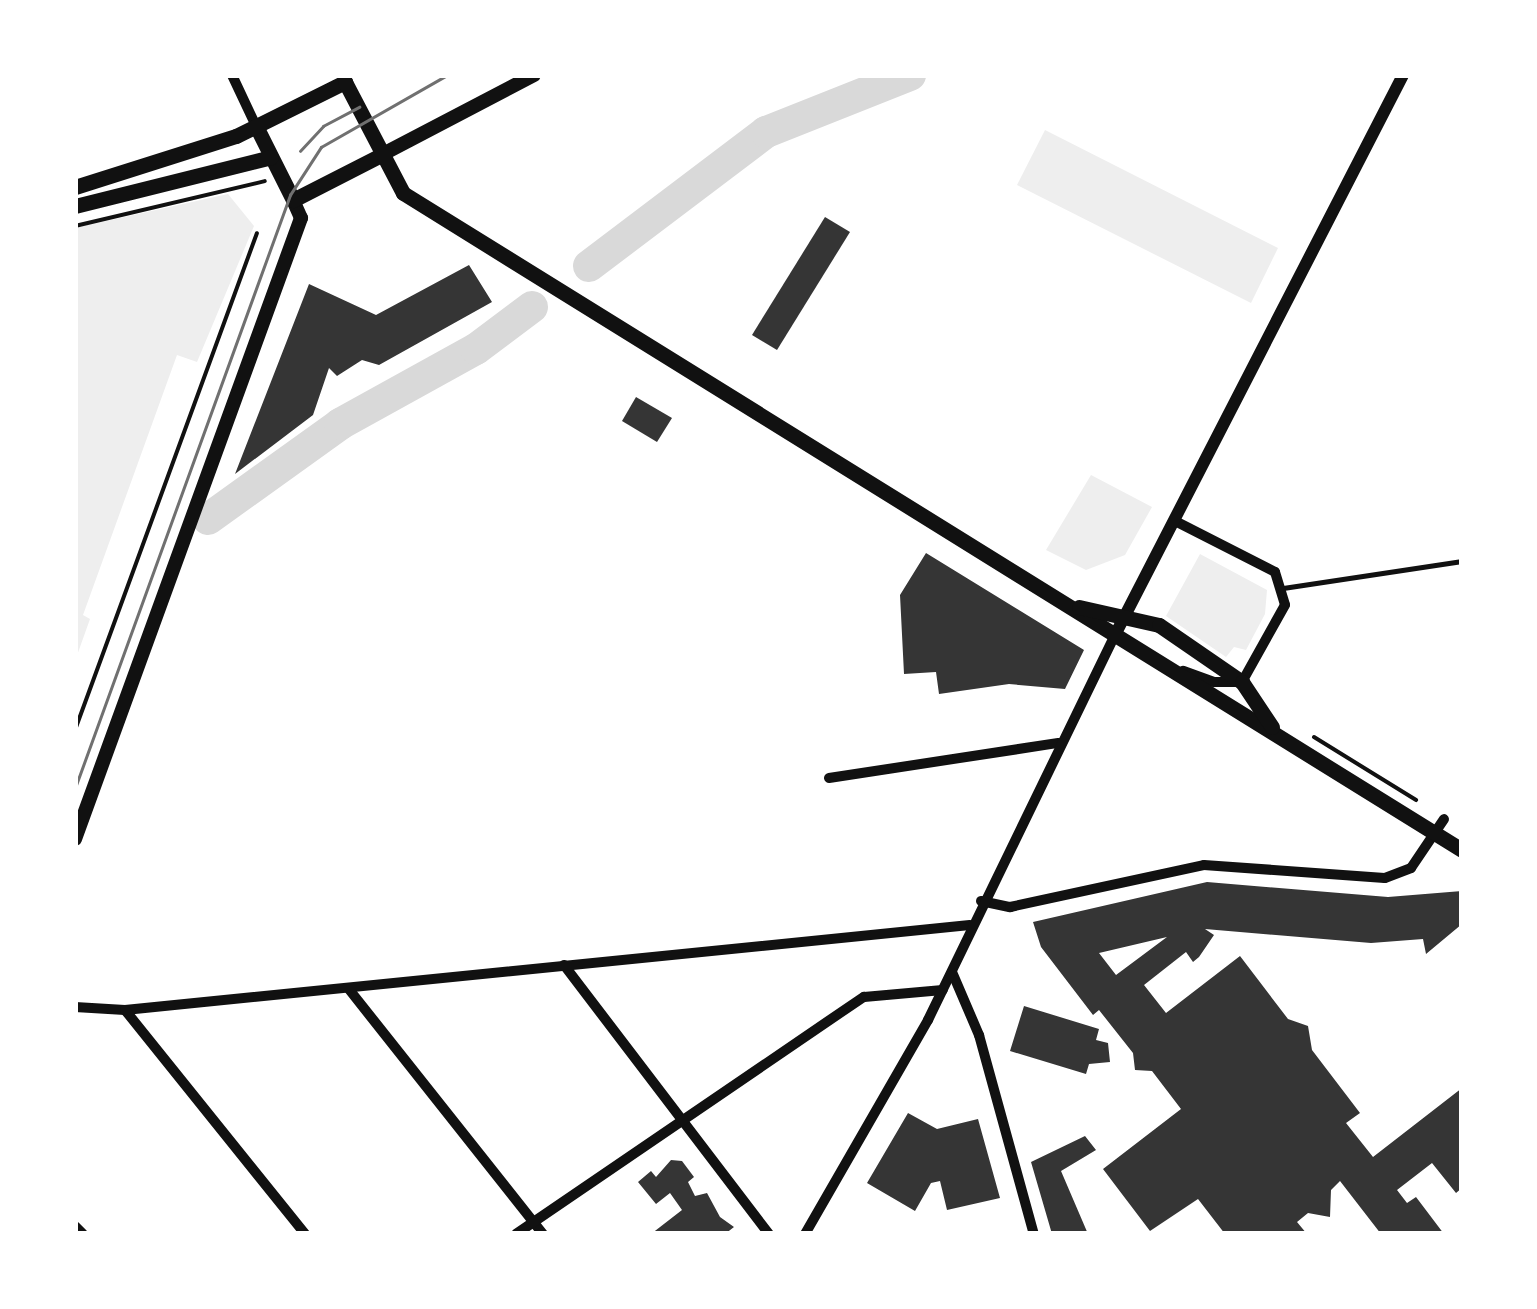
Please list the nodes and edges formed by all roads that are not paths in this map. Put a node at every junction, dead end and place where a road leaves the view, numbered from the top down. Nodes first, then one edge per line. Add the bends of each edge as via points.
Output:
1 (232, 75) edge
2 (534, 75) edge
3 (1403, 75) edge
4 (347, 77) edge
5 (256, 126) junction
6 (385, 153) junction
7 (270, 156) junction
8 (75, 187) edge
9 (293, 200) junction
10 (75, 206) edge
11 (1178, 522) junction
12 (1462, 561) edge
13 (1284, 588) junction
14 (1062, 603) junction
15 (1124, 617) junction
16 (1115, 634) junction
17 (1150, 657) junction
18 (1242, 682) junction
19 (1278, 734) junction
20 (1058, 743) junction
21 (829, 778) dead end
22 (1440, 826) junction
23 (75, 840) edge
24 (1462, 850) edge
25 (982, 901) junction
26 (970, 924) junction
27 (564, 965) junction
28 (952, 972) junction
29 (348, 988) junction
30 (943, 990) junction
31 (75, 1007) edge
32 (125, 1010) junction
33 (682, 1121) junction
34 (533, 1222) junction
35 (75, 1226) edge
36 (82, 1234) edge
37 (305, 1234) edge
38 (516, 1234) edge
39 (543, 1234) edge
40 (769, 1234) edge
41 (805, 1234) edge
42 (1034, 1234) edge

1 - 5 street
2 - 6 main road
3 - 11 street
4 - 5 main road
4 - 6 main road
5 - 7 main road
5 - 8 main road
6 - 9 main road
6 - 14 main road via 404,193
7 - 9 main road
7 - 10 main road
9 - 23 main road via 301,218 297,230
11 - 13 street via 1275,572
11 - 15 street
12 - 13 lane
13 - 18 street via 1285,605
14 - 15 main road
14 - 16 main road
15 - 16 street
15 - 18 main road via 1159,625
16 - 17 main road
16 - 20 street
17 - 18 street via 1214,682
17 - 19 main road
18 - 19 main road
19 - 22 main road
20 - 21 street
20 - 25 street
22 - 24 main road
22 - 25 street via 1411,868 1364,877 1204,865 1010,907
25 - 26 street
26 - 27 street
26 - 28 street
27 - 29 street
27 - 33 street
28 - 30 street
28 - 42 street via 979,1035
29 - 32 street
29 - 34 street
30 - 33 street via 864,997
30 - 41 street
31 - 32 street
32 - 37 street
33 - 34 street
33 - 40 street
34 - 38 street
34 - 39 street
35 - 36 street

